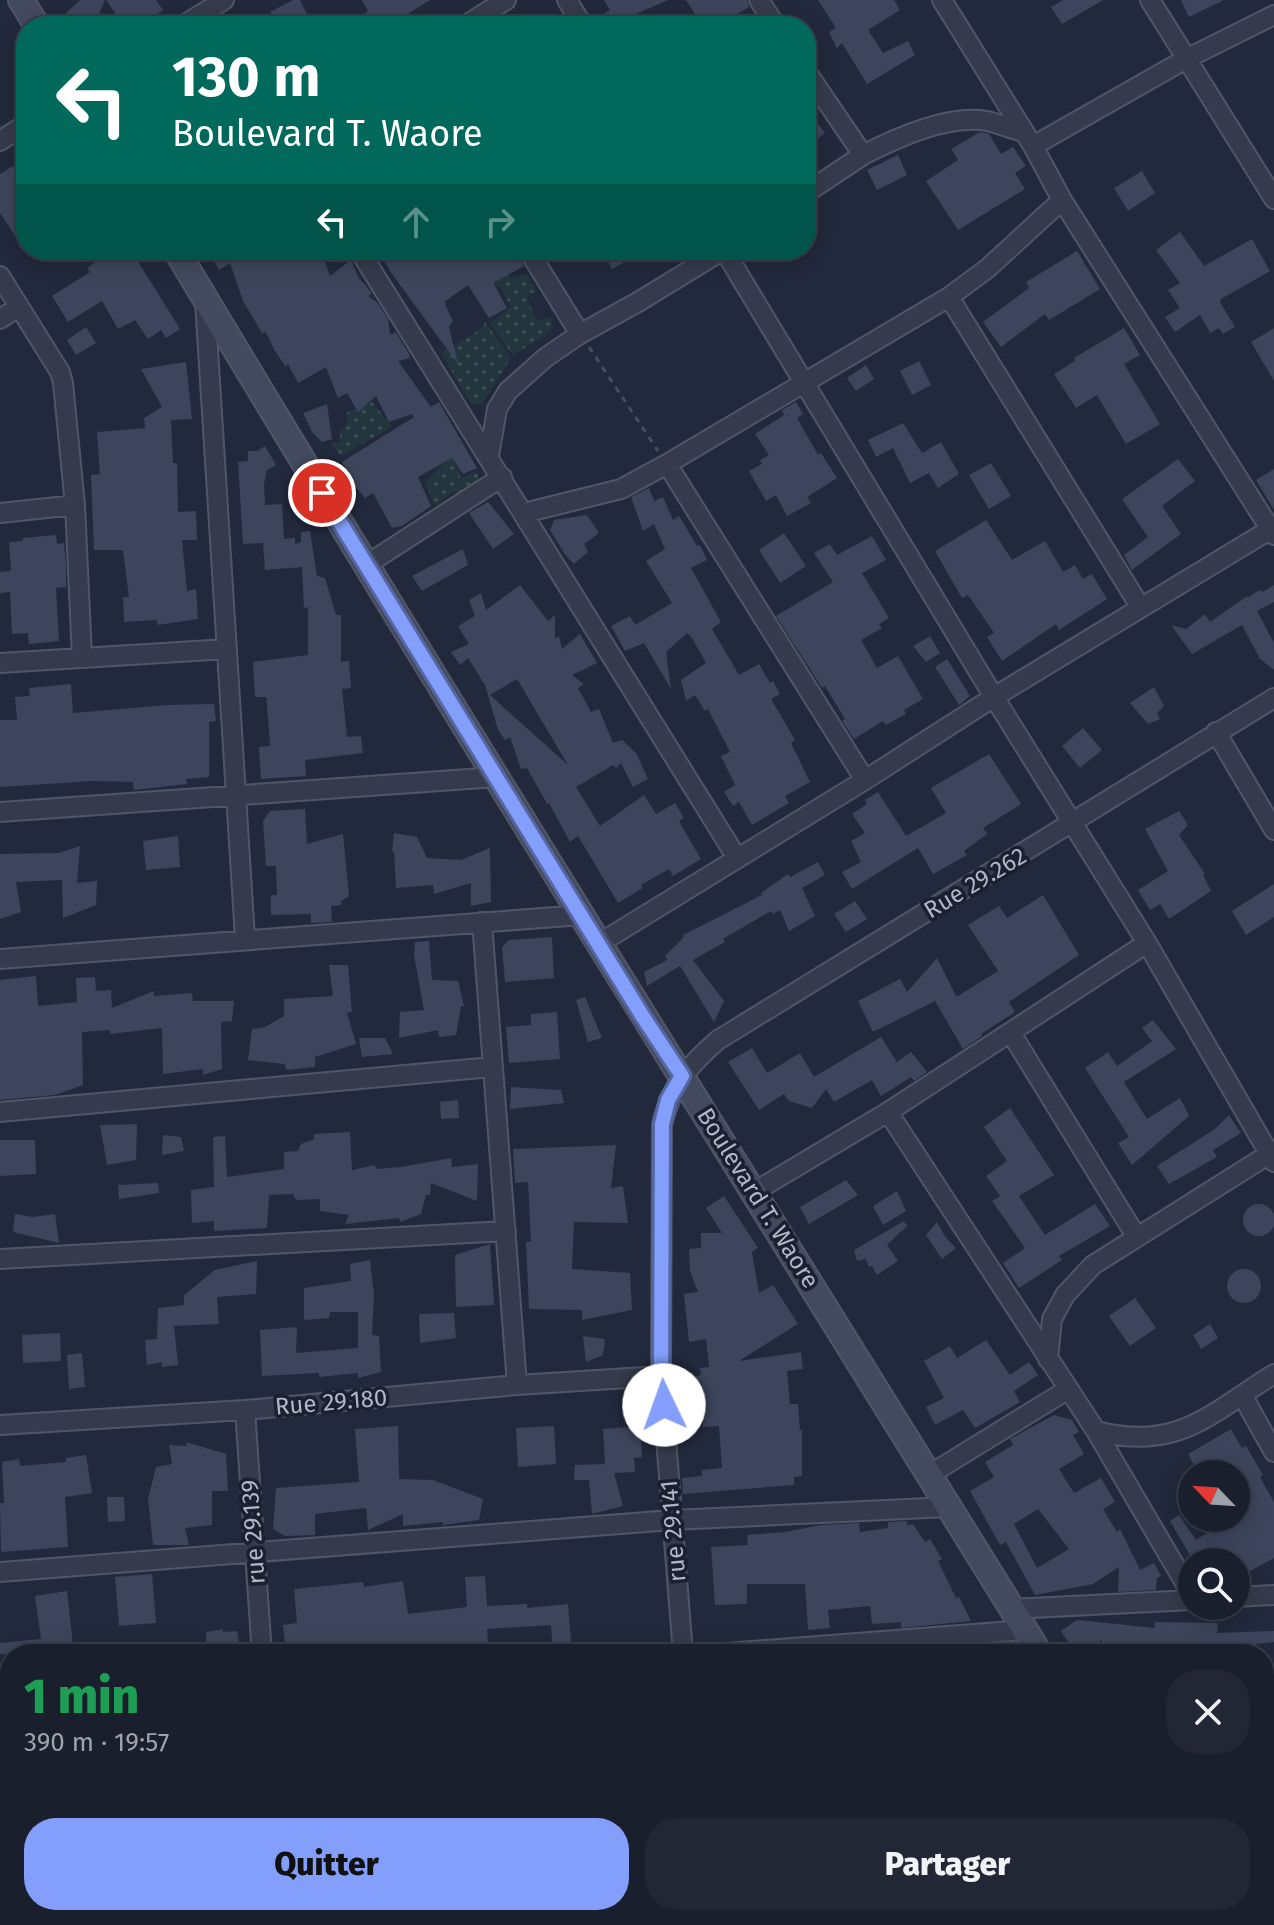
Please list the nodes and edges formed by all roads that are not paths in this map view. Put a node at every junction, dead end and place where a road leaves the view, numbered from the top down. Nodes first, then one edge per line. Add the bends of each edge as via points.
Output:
1 (224, 0) edge
2 (506, 0) edge
3 (942, 0) edge
4 (1150, 0) edge
5 (1274, 15) edge
6 (198, 16) edge
7 (480, 16) edge
8 (1186, 59) junction
9 (816, 86) edge
10 (1028, 139) junction
11 (863, 155) junction
12 (816, 186) edge
13 (1274, 199) edge
14 (1062, 200) junction
15 (182, 260) edge
16 (365, 260) edge
17 (534, 260) edge
18 (707, 260) edge
19 (730, 260) edge
20 (0, 276) edge
21 (949, 297) junction
22 (205, 298) junction
23 (19, 307) junction
24 (0, 319) edge
25 (580, 334) junction
26 (806, 382) junction
27 (489, 456) junction
28 (667, 464) junction
29 (502, 477) junction
30 (75, 505) junction
31 (0, 513) edge
32 (524, 513) junction
33 (1272, 532) edge
34 (366, 565) junction
35 (1141, 608) junction
36 (227, 649) junction
37 (82, 657) junction
38 (0, 663) edge
39 (994, 697) junction
40 (1274, 698) edge
41 (1216, 732) junction
42 (497, 777) junction
43 (865, 780) junction
44 (236, 796) junction
45 (0, 812) edge
46 (1074, 822) junction
47 (1274, 830) edge
48 (737, 858) junction
49 (582, 915) junction
50 (482, 922) junction
51 (245, 938) junction
52 (600, 943) junction
53 (1147, 943) junction
54 (0, 959) edge
55 (1011, 1033) junction
56 (492, 1067) junction
57 (682, 1076) junction
58 (0, 1112) edge
59 (888, 1112) junction
60 (1272, 1155) edge
61 (754, 1192) junction
62 (506, 1231) junction
63 (1136, 1236) junction
64 (0, 1259) edge
65 (1048, 1359) junction
66 (1274, 1374) edge
67 (661, 1376) junction
68 (517, 1385) junction
69 (1067, 1390) junction
70 (1242, 1395) junction
71 (245, 1410) junction
72 (0, 1425) edge
73 (1096, 1431) junction
74 (1274, 1452) edge
75 (929, 1475) junction
76 (949, 1507) junction
77 (672, 1520) junction
78 (255, 1551) junction
79 (0, 1572) edge
80 (1178, 1573) edge
81 (1274, 1595) edge
82 (1250, 1596) edge
83 (1178, 1599) edge
84 (1018, 1619) junction
85 (261, 1644) edge
86 (682, 1644) edge
87 (800, 1644) edge
88 (1034, 1644) edge

1 - 6 street
2 - 7 street
3 - 10 street
4 - 8 street
5 - 8 street
8 - 10 street
8 - 13 street
9 - 11 street
10 - 11 street via 987,121 959,121 890,141
10 - 14 street
11 - 12 street
14 - 21 street
14 - 33 street
15 - 22 street, Boulevard T. Waore
16 - 27 street
17 - 25 street
18 - 25 street
19 - 26 street
20 - 23 street
21 - 26 street
21 - 35 street
22 - 34 street, Boulevard T. Waore
22 - 36 street
23 - 24 street
23 - 30 street via 60,372
25 - 27 street via 500,400
26 - 28 street
26 - 39 street
27 - 29 street
28 - 32 street via 621,489
28 - 43 street
29 - 32 street
29 - 34 street
30 - 31 street
30 - 37 street
32 - 48 street
33 - 35 street
34 - 42 street, Boulevard T. Waore
35 - 39 street
36 - 37 street
36 - 44 street
37 - 38 street
39 - 43 street
39 - 46 street
40 - 41 street, Rue 29.262
41 - 46 street, Rue 29.262
41 - 47 street
42 - 44 street
42 - 49 street, Boulevard T. Waore
43 - 48 street
44 - 45 street
44 - 51 street
46 - 53 street
46 - 57 street, Rue 29.262 via 718,1040
48 - 52 street
49 - 50 street
49 - 52 street, Boulevard T. Waore
50 - 51 street
50 - 56 street
51 - 54 street
52 - 57 street, Boulevard T. Waore
53 - 55 street
53 - 60 street
55 - 59 street
55 - 63 street
56 - 58 street
56 - 62 street
57 - 61 street, Boulevard T. Waore
57 - 67 street, rue 29.141 via 662,1124
59 - 61 street
59 - 65 street
60 - 63 street
61 - 75 street, Boulevard T. Waore
62 - 64 street
62 - 68 street
63 - 65 street via 1093,1265 1065,1295 1052,1319
65 - 69 street
66 - 70 street
67 - 68 street, Rue 29.180
67 - 77 street, rue 29.141
68 - 71 street, Rue 29.180
69 - 73 street
69 - 75 street
70 - 73 street via 1183,1431 1148,1438
70 - 74 street
71 - 72 street, Rue 29.180
71 - 78 street, rue 29.139
73 - 80 street
75 - 76 street, Boulevard T. Waore
76 - 77 street
76 - 84 street, Boulevard T. Waore
77 - 78 street
77 - 86 street, rue 29.141
78 - 79 street
78 - 85 street, rue 29.139
81 - 82 street
83 - 84 street
84 - 87 street
84 - 88 street, Boulevard T. Waore

